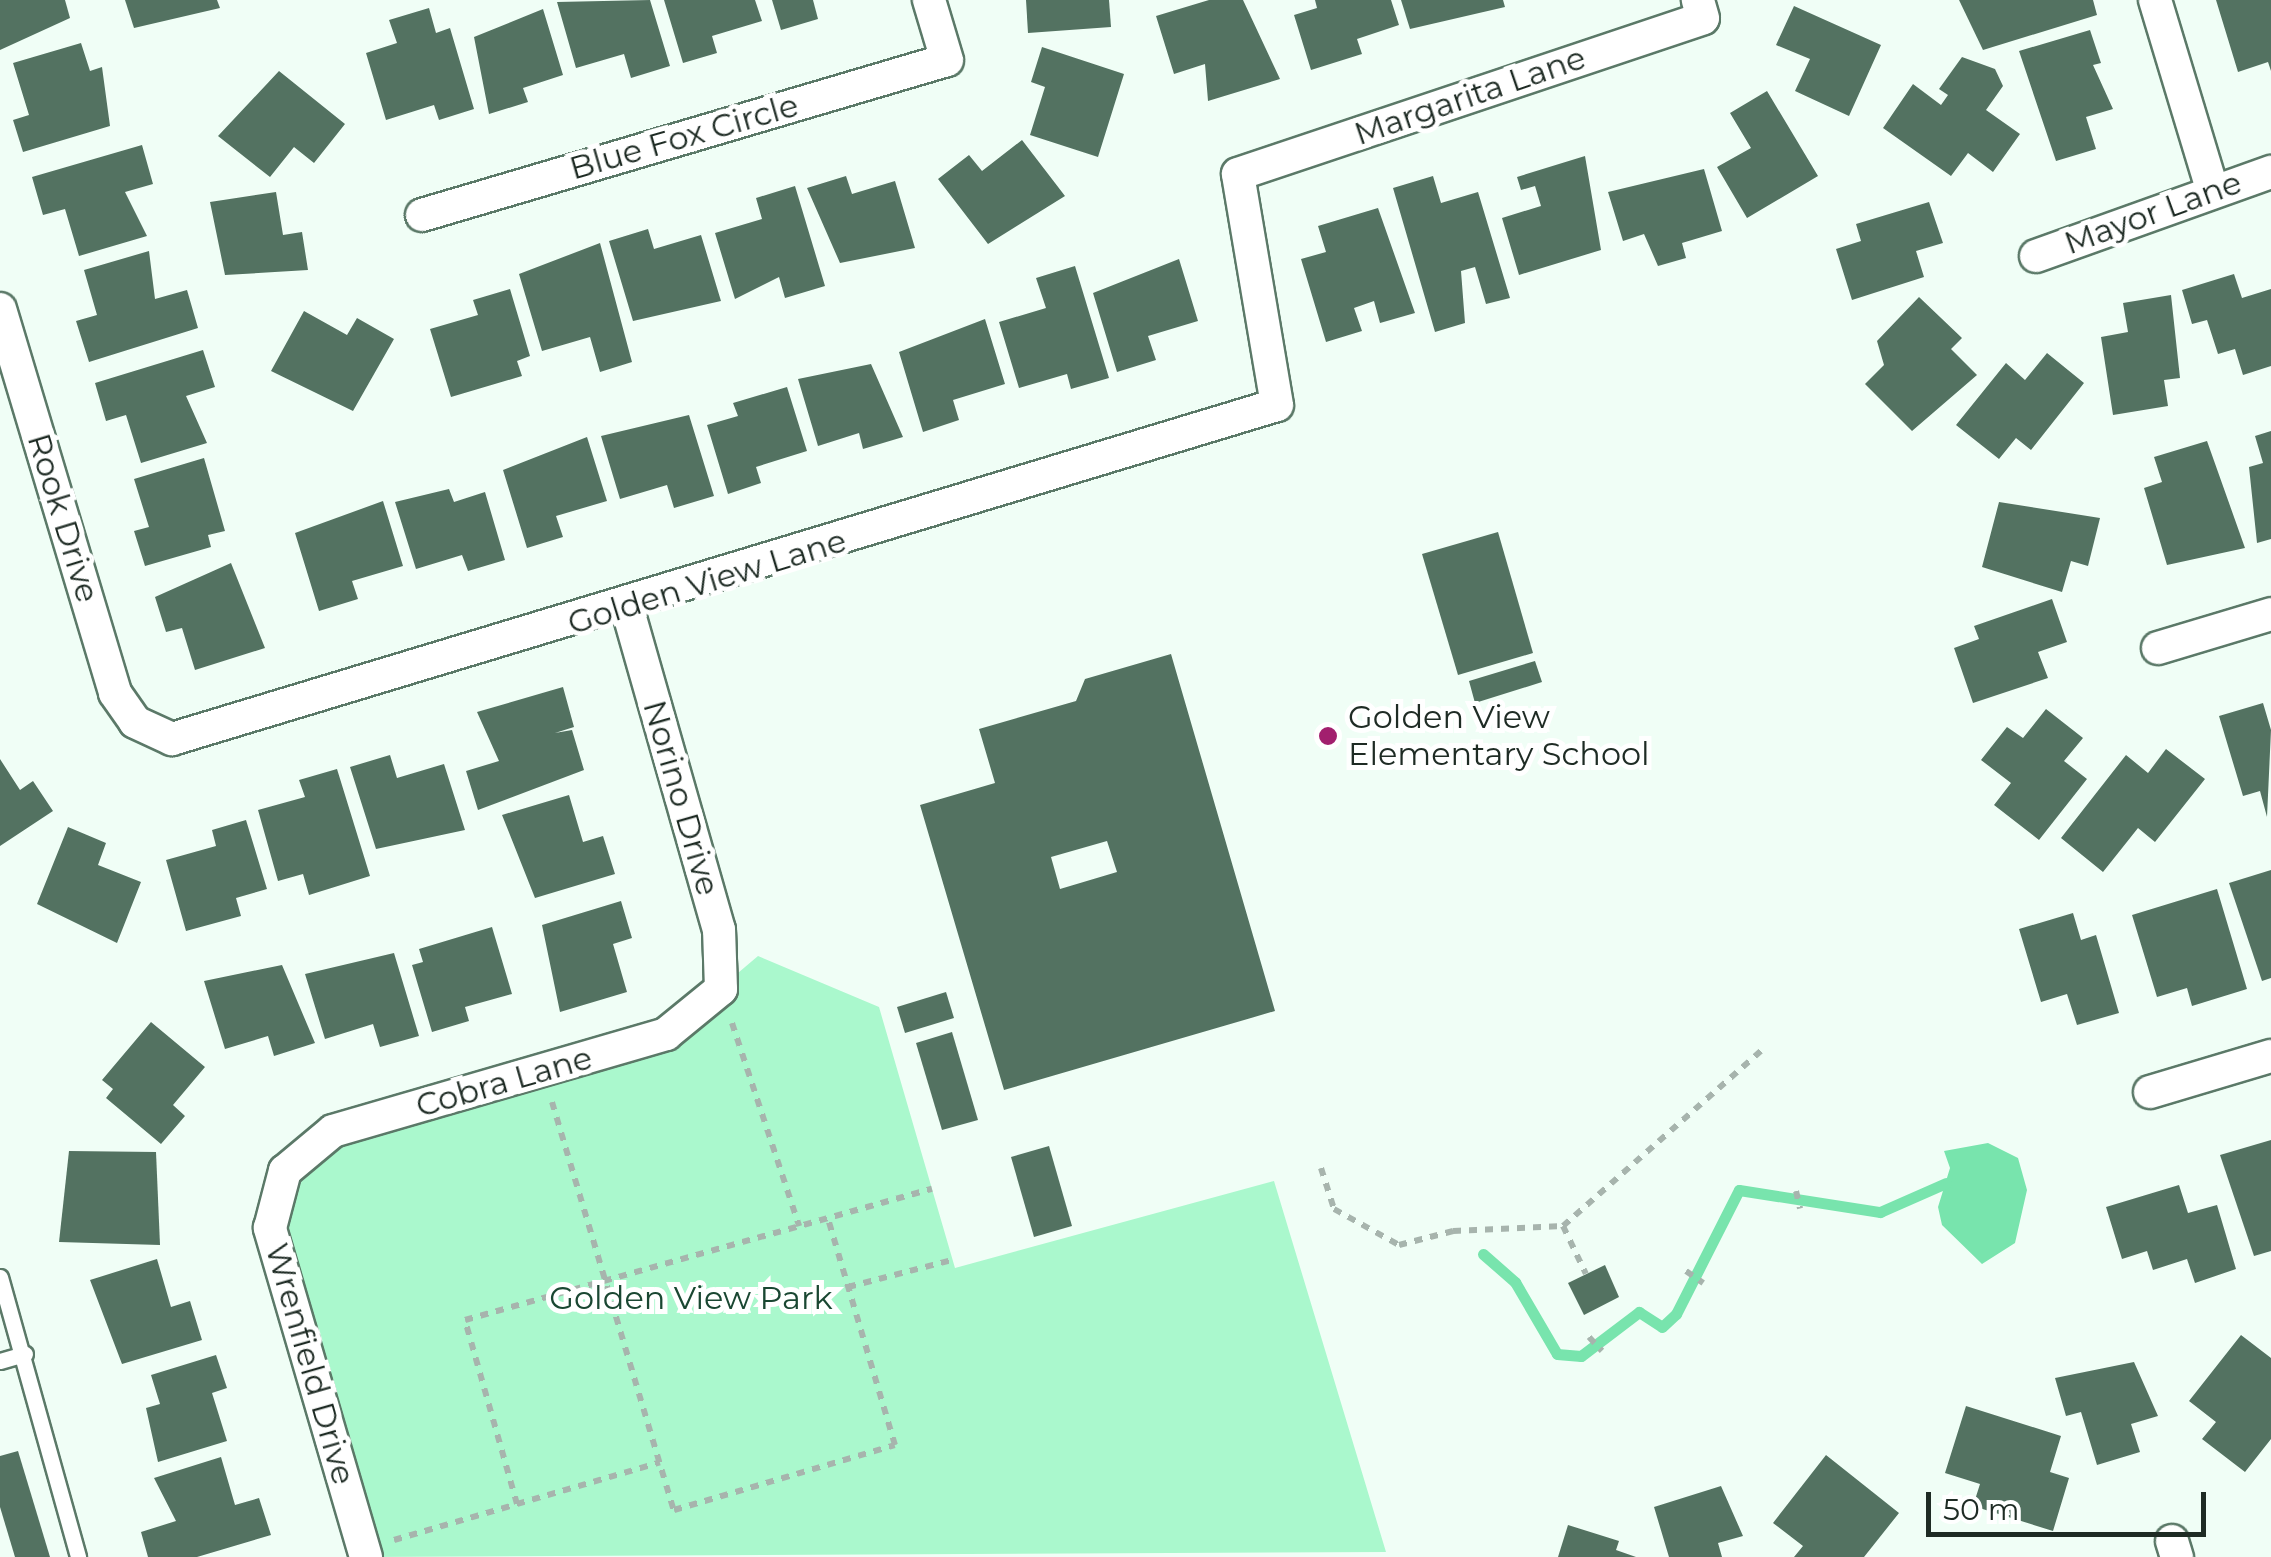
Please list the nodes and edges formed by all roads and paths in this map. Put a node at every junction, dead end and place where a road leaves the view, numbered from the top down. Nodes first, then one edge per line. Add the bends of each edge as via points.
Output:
1 (928, 0) edge
2 (2155, 0) edge
3 (1701, 9) edge
4 (2271, 172) edge
5 (2212, 189) junction
6 (422, 214) dead end
7 (2036, 256) dead end
8 (0, 310) edge
9 (1277, 406) joint
10 (627, 608) junction
11 (2271, 614) edge
12 (2158, 648) dead end
13 (136, 722) joint
14 (721, 989) junction
15 (1762, 1050) dead end
16 (2271, 1056) edge
17 (543, 1072) junction
18 (2150, 1092) dead end
19 (1322, 1168) dead end
20 (285, 1171) joint
21 (932, 1189) dead end
22 (1796, 1191) dead end
23 (1800, 1209) dead end
24 (828, 1219) junction
25 (800, 1226) junction
26 (1562, 1226) junction
27 (952, 1260) dead end
28 (1686, 1271) dead end
29 (1586, 1274) dead end
30 (0, 1277) edge
31 (606, 1281) junction
32 (1703, 1283) dead end
33 (848, 1287) junction
34 (1589, 1338) dead end
35 (1602, 1351) dead end
36 (25, 1354) junction
37 (0, 1361) edge
38 (660, 1462) junction
39 (516, 1504) junction
40 (365, 1553) edge
41 (78, 1557) edge

1 - 6 street, Blue Fox Circle via 947,60
2 - 5 street
3 - 9 street, Margarita Lane via 1238,174
4 - 5 street, Mayor Lane
5 - 7 street, Mayor Lane
8 - 13 street, Rook Drive via 115,693
9 - 10 street, Golden View Lane
10 - 13 street, Golden View Lane via 172,739
10 - 14 street, Norino Drive via 719,930
11 - 12 street
14 - 17 street, Cobra Lane via 666,1034
14 - 25 path
15 - 26 path
16 - 18 street
17 - 20 street, Cobra Lane via 333,1131
17 - 31 path
19 - 26 path via 1334,1208 1399,1245 1453,1231
20 - 40 street, Wrenfield Drive via 270,1228
21 - 24 path
22 - 23 path
24 - 25 path
24 - 33 path
25 - 31 path
26 - 29 path
27 - 33 path
28 - 32 path
30 - 36 lane
31 - 38 path
31 - 39 path via 465,1320
33 - 38 path via 895,1445 674,1510
34 - 35 path
36 - 37 lane
36 - 41 lane
38 - 39 path
39 - 40 path

